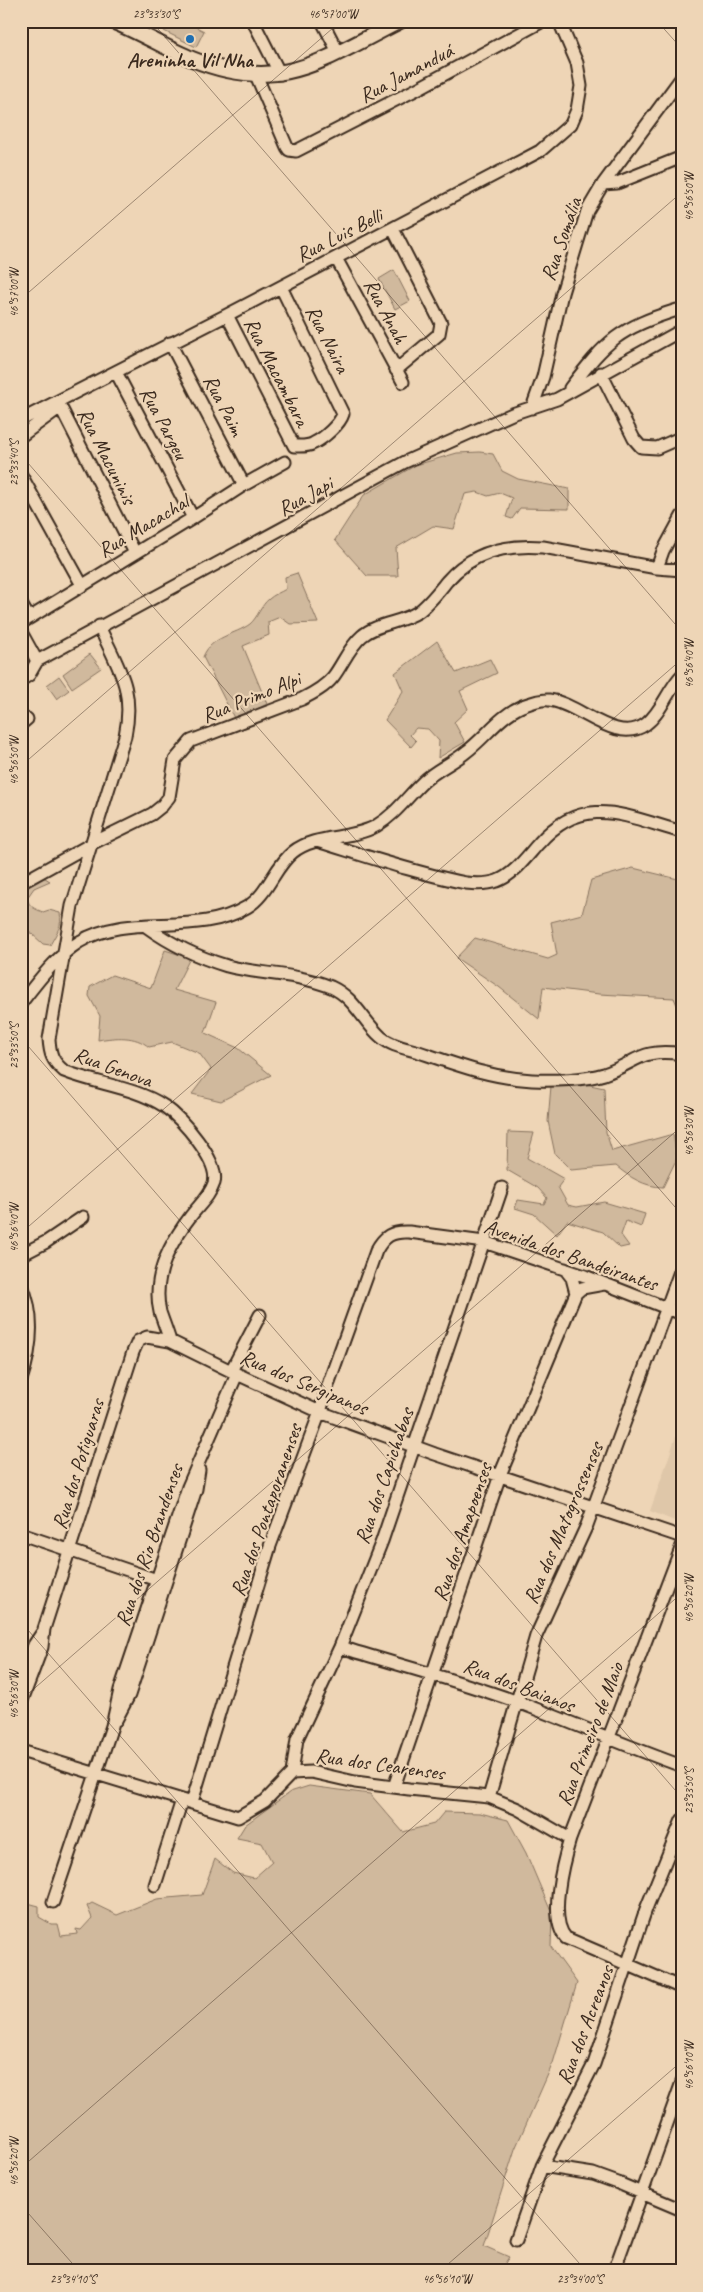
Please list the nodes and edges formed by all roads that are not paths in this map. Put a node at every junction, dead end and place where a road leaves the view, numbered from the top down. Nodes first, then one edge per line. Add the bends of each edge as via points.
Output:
1 (112, 21) edge
2 (253, 21) edge
3 (322, 21) edge
4 (543, 21) edge
5 (559, 21) edge
6 (394, 23) edge
7 (141, 26) edge
8 (338, 52) junction
9 (280, 74) junction
10 (256, 75) junction
11 (682, 77) edge
12 (682, 157) edge
13 (603, 184) junction
14 (394, 229) junction
15 (336, 258) junction
16 (281, 286) junction
17 (682, 311) edge
18 (227, 315) junction
19 (682, 330) edge
20 (170, 343) junction
21 (396, 370) junction
22 (116, 372) junction
23 (602, 373) junction
24 (403, 382) dead end
25 (568, 392) junction
26 (60, 404) junction
27 (532, 408) junction
28 (21, 420) edge
29 (21, 436) edge
30 (682, 437) edge
31 (294, 446) joint
32 (285, 462) dead end
33 (21, 475) edge
34 (244, 485) junction
35 (682, 516) edge
36 (193, 518) junction
37 (135, 553) junction
38 (657, 568) junction
39 (682, 570) edge
40 (82, 585) junction
41 (21, 604) edge
42 (25, 620) edge
43 (99, 626) junction
44 (21, 632) edge
45 (37, 661) junction
46 (682, 675) edge
47 (21, 680) edge
48 (682, 832) edge
49 (355, 834) junction
50 (318, 842) junction
51 (93, 843) junction
52 (356, 853) junction
53 (21, 883) edge
54 (146, 927) junction
55 (63, 954) junction
56 (21, 1003) edge
57 (682, 1054) edge
58 (502, 1188) dead end
59 (83, 1217) dead end
60 (388, 1235) joint
61 (484, 1242) junction
62 (21, 1255) edge
63 (682, 1266) edge
64 (565, 1269) junction
65 (21, 1283) edge
66 (605, 1284) junction
67 (576, 1293) junction
68 (666, 1307) junction
69 (682, 1314) edge
70 (260, 1315) dead end
71 (170, 1341) junction
72 (234, 1373) junction
73 (21, 1380) edge
74 (320, 1412) junction
75 (414, 1447) junction
76 (201, 1452) junction
77 (500, 1475) junction
78 (593, 1506) junction
79 (21, 1534) edge
80 (682, 1537) edge
81 (682, 1546) edge
82 (71, 1551) junction
83 (157, 1580) junction
84 (44, 1630) junction
85 (340, 1647) junction
86 (432, 1672) junction
87 (21, 1678) edge
88 (515, 1701) junction
89 (21, 1702) edge
90 (112, 1726) junction
91 (609, 1740) junction
92 (21, 1751) edge
93 (682, 1766) edge
94 (292, 1772) junction
95 (94, 1775) junction
96 (394, 1787) junction
97 (489, 1797) junction
98 (187, 1801) junction
99 (682, 1820) edge
100 (570, 1839) junction
101 (155, 1885) dead end
102 (53, 1902) dead end
103 (628, 1964) junction
104 (682, 1988) edge
105 (682, 2082) edge
106 (542, 2166) junction
107 (642, 2193) junction
108 (682, 2210) edge
109 (516, 2240) dead end
110 (614, 2271) edge

1 - 7 main road
2 - 9 street
3 - 8 street
4 - 10 street, Rua Jamanduá via 296,151 287,147
5 - 14 street, Rua Luis Belli via 577,63 581,86 571,124 540,151
6 - 8 main road
7 - 10 main road via 182,54 209,65
8 - 9 main road
9 - 10 main road
11 - 13 street, Rua Somália
12 - 13 street via 617,183
13 - 27 street, Rua Somália via 587,211 579,236
14 - 15 street, Rua Luis Belli
14 - 21 street via 441,323 440,334
15 - 16 street, Rua Luis Belli
15 - 21 street, Rua Anah
16 - 18 street, Rua Luis Belli
16 - 31 street, Rua Naira via 341,408 342,419 314,443
17 - 25 street via 645,320 608,342
18 - 20 street, Rua Luis Belli
18 - 31 street, Rua Macambara
19 - 23 street, Rua Japi
20 - 22 street, Rua Luis Belli
20 - 34 street, Rua Paim
21 - 24 street, Rua Anah
22 - 26 street, Rua Luis Belli
22 - 36 street, Rua Pargeu
23 - 25 street, Rua Japi
23 - 30 street via 640,447 648,449 666,445
25 - 27 street, Rua Japi
26 - 28 street, Rua Luis Belli
26 - 29 street
26 - 37 street, Rua Macuninis
27 - 43 street, Rua Japi via 424,452
32 - 34 street, Rua Macachal
33 - 40 street
34 - 36 street, Rua Macachal
35 - 38 street
36 - 37 street, Rua Macachal
37 - 40 street, Rua Macachal
38 - 39 street, Rua Primo Alpi
38 - 51 street, Rua Primo Alpi via 526,546 497,549 472,558 418,612 362,636 333,678 317,691 191,741 175,760 169,797 162,806
40 - 42 street, Rua Macachal
41 - 42 street
43 - 45 street, Rua Japi
43 - 51 street, Rua Genova via 126,685 129,718
44 - 45 street
45 - 47 street via 29,675
46 - 49 street via 652,718 630,730 601,723 549,700 519,707 464,754 423,782 386,820
48 - 52 street via 614,812 581,814 552,829 513,871 496,881 484,883 468,883
49 - 50 street
49 - 52 street
50 - 52 street
50 - 54 street via 290,854 248,907 202,922
51 - 53 street, Rua Primo Alpi
51 - 55 street, Rua Genova via 72,906
54 - 55 street via 125,926 104,931 80,941
54 - 57 street via 192,955 229,966 299,977 333,988 351,1000 386,1041 484,1073 536,1080 592,1076 609,1072 645,1054
55 - 56 street
55 - 71 street, Rua Genova via 49,1039 54,1062 64,1071 143,1096 164,1106 182,1122 215,1171 209,1193 176,1235 166,1258 159,1296 160,1311
58 - 61 street, Rua dos Capichabas
59 - 62 street
60 - 61 street, Avenida dos Bandeirantes via 397,1231
60 - 74 street, Rua dos Pontaporanenses via 376,1252
61 - 64 street, Avenida dos Bandeirantes
61 - 75 street, Rua dos Capichabas
63 - 68 street, Rua dos Matogrossenses
64 - 66 street, Avenida dos Bandeirantes
64 - 67 street via 572,1278
65 - 73 street via 27,1296 31,1340
66 - 67 street via 582,1288
66 - 68 street, Avenida dos Bandeirantes
67 - 77 street, Rua dos Amapoenses
68 - 69 street, Avenida dos Bandeirantes
68 - 78 street, Rua dos Matogrossenses
70 - 72 street
71 - 72 street, Rua dos Sergipanos
71 - 82 street, Rua dos Potiguaras via 147,1337 138,1341
72 - 74 street, Rua dos Sergipanos
72 - 76 street
74 - 75 street, Rua dos Sergipanos
74 - 98 street, Rua dos Pontaporanenses via 270,1546
75 - 77 street, Rua dos Sergipanos
75 - 85 street, Rua dos Capichabas via 382,1541
76 - 83 street, Rua dos Rio Brandenses
76 - 90 street, Rua dos Rio Brandenses via 196,1489 175,1555 129,1695
77 - 78 street, Rua dos Sergipanos
77 - 86 street, Rua dos Amapoenses
78 - 80 street, Rua dos Sergipanos
78 - 88 street, Rua dos Matogrossenses via 536,1636
79 - 82 street
81 - 91 street, Rua Primeiro de Maio
82 - 83 street
82 - 84 street, Rua dos Potiguaras
83 - 90 street, Rua dos Rio Brandenses via 120,1690
84 - 87 street, Rua dos Potiguaras via 34,1645
84 - 89 street, Rua dos Potiguaras via 42,1647
85 - 86 street, Rua dos Baianos via 417,1671
85 - 94 street, Rua dos Capichabas via 297,1738
86 - 88 street, Rua dos Baianos
86 - 96 street, Rua dos Amapoenses
88 - 91 street, Rua dos Baianos
88 - 97 street, Rua dos Matogrossenses
90 - 95 street
91 - 93 street, Rua dos Baianos
91 - 100 street, Rua Primeiro de Maio
92 - 95 street, Rua dos Cearenses
94 - 96 street, Rua dos Cearenses via 311,1772
94 - 98 street, Rua dos Cearenses via 265,1801 238,1818
95 - 98 street, Rua dos Cearenses
95 - 102 street
96 - 97 street, Rua dos Cearenses
97 - 100 street, Rua dos Cearenses via 518,1809
98 - 101 street, Rua dos Pontaporanenses
99 - 103 street, Rua dos Acreanos
100 - 103 street, Rua Primeiro de Maio via 558,1899 562,1934
103 - 104 street
103 - 106 street, Rua dos Acreanos via 594,2064
105 - 107 street
106 - 107 street via 593,2174
106 - 109 street, Rua dos Acreanos
107 - 108 street
107 - 110 street

